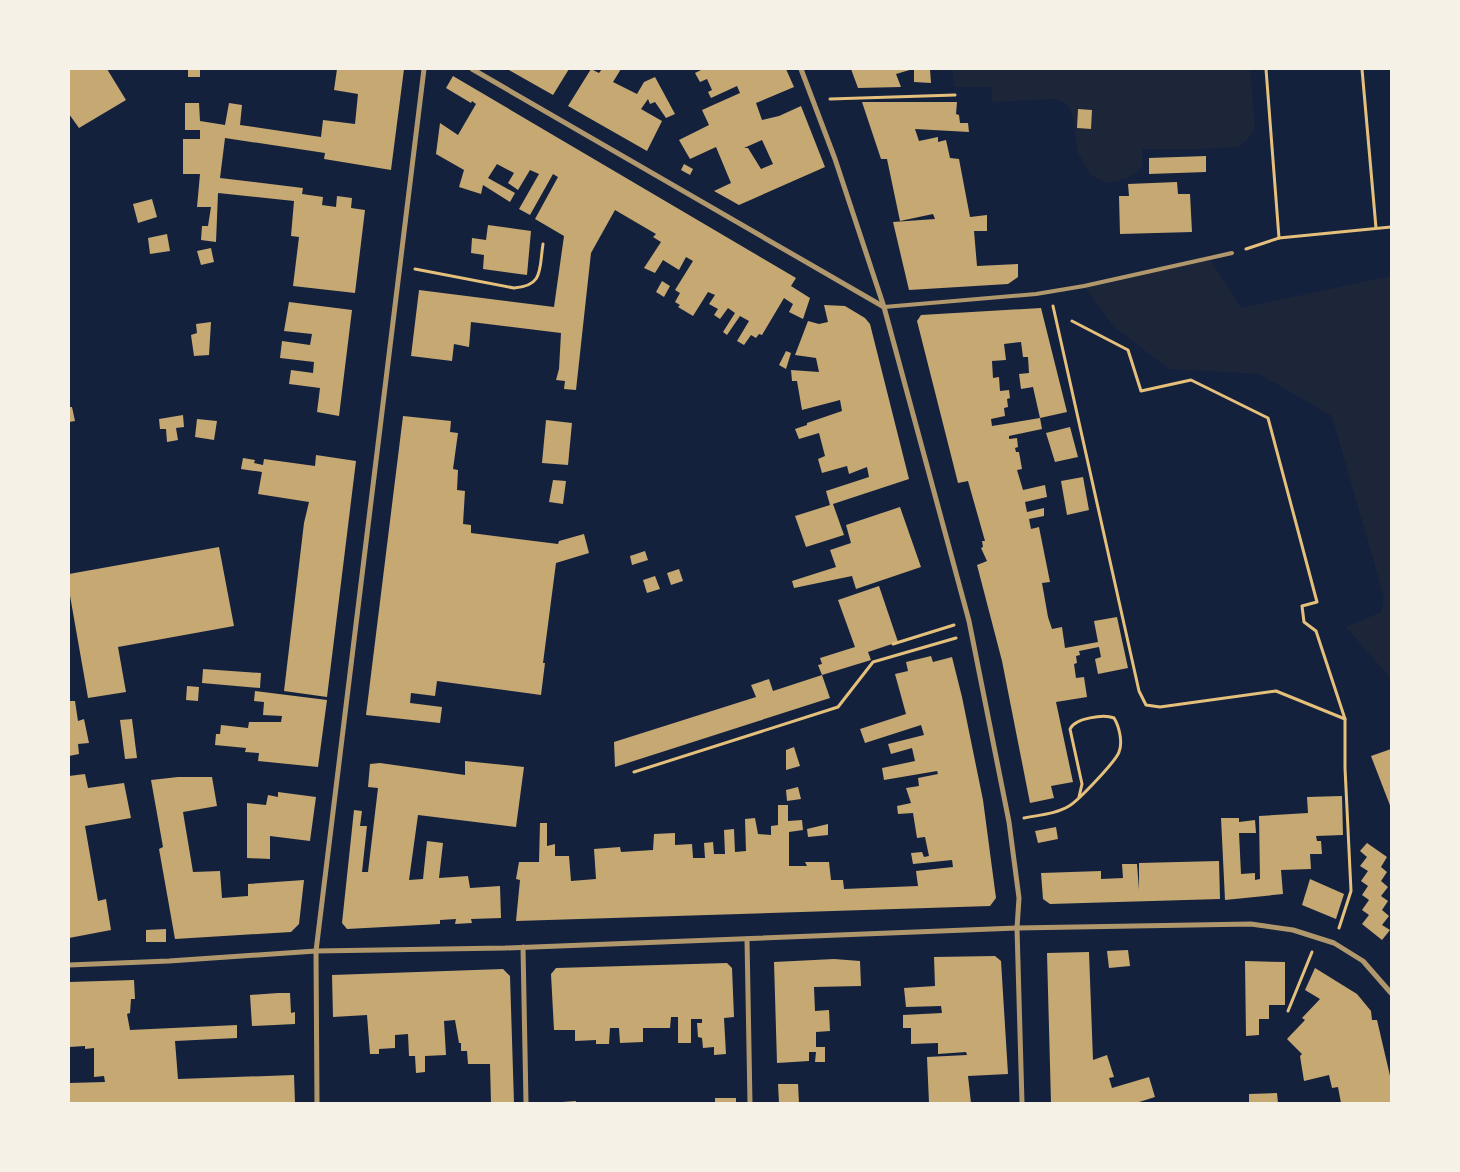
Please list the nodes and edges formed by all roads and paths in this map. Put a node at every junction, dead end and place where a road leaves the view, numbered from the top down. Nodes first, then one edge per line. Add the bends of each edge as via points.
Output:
1 (424, 69) edge
2 (472, 69) edge
3 (801, 69) edge
4 (1266, 69) edge
5 (1362, 69) edge
6 (954, 96) dead end
7 (812, 99) junction
8 (1391, 227) edge
9 (1376, 228) junction
10 (1279, 238) junction
11 (542, 244) dead end
12 (1232, 253) joint
13 (400, 266) junction
14 (1050, 292) junction
15 (884, 306) junction
16 (1072, 321) dead end
17 (969, 621) junction
18 (971, 634) junction
19 (893, 644) dead end
20 (1345, 720) junction
21 (634, 772) dead end
22 (1079, 797) junction
23 (1009, 822) junction
24 (1017, 928) junction
25 (747, 938) junction
26 (1318, 938) junction
27 (1334, 943) junction
28 (523, 947) junction
29 (316, 951) junction
30 (69, 965) edge
31 (1391, 993) edge
32 (1288, 1011) dead end
33 (318, 1103) edge
34 (526, 1103) edge
35 (750, 1103) edge
36 (1022, 1103) edge

1 - 13 street
2 - 15 street
3 - 7 street
4 - 10 path
5 - 9 path
6 - 7 path
7 - 15 street
8 - 9 path
9 - 10 path
10 - 12 path
11 - 13 path via 538,277 525,287 514,288
12 - 14 lane
13 - 29 street
14 - 15 lane
14 - 20 path via 1139,691 1146,705 1160,707 1276,691
15 - 17 street
16 - 20 path via 1128,350 1141,391 1191,380 1268,418 1317,602 1302,606 1304,622 1316,631
17 - 18 street
17 - 19 path
18 - 21 path via 873,662 838,707
18 - 23 street
20 - 27 path via 1344,768 1351,891
22 - 22 path via 1119,752 1121,745 1114,718 1109,716 1076,722 1070,729 1082,784
22 - 23 path via 1062,810
23 - 24 street via 1020,898
24 - 25 street
24 - 26 street via 1251,924 1293,930
24 - 36 street
25 - 28 street
25 - 35 street
26 - 27 street
26 - 32 path
27 - 31 street via 1363,961
28 - 29 street
28 - 34 street
29 - 30 street
29 - 33 street

